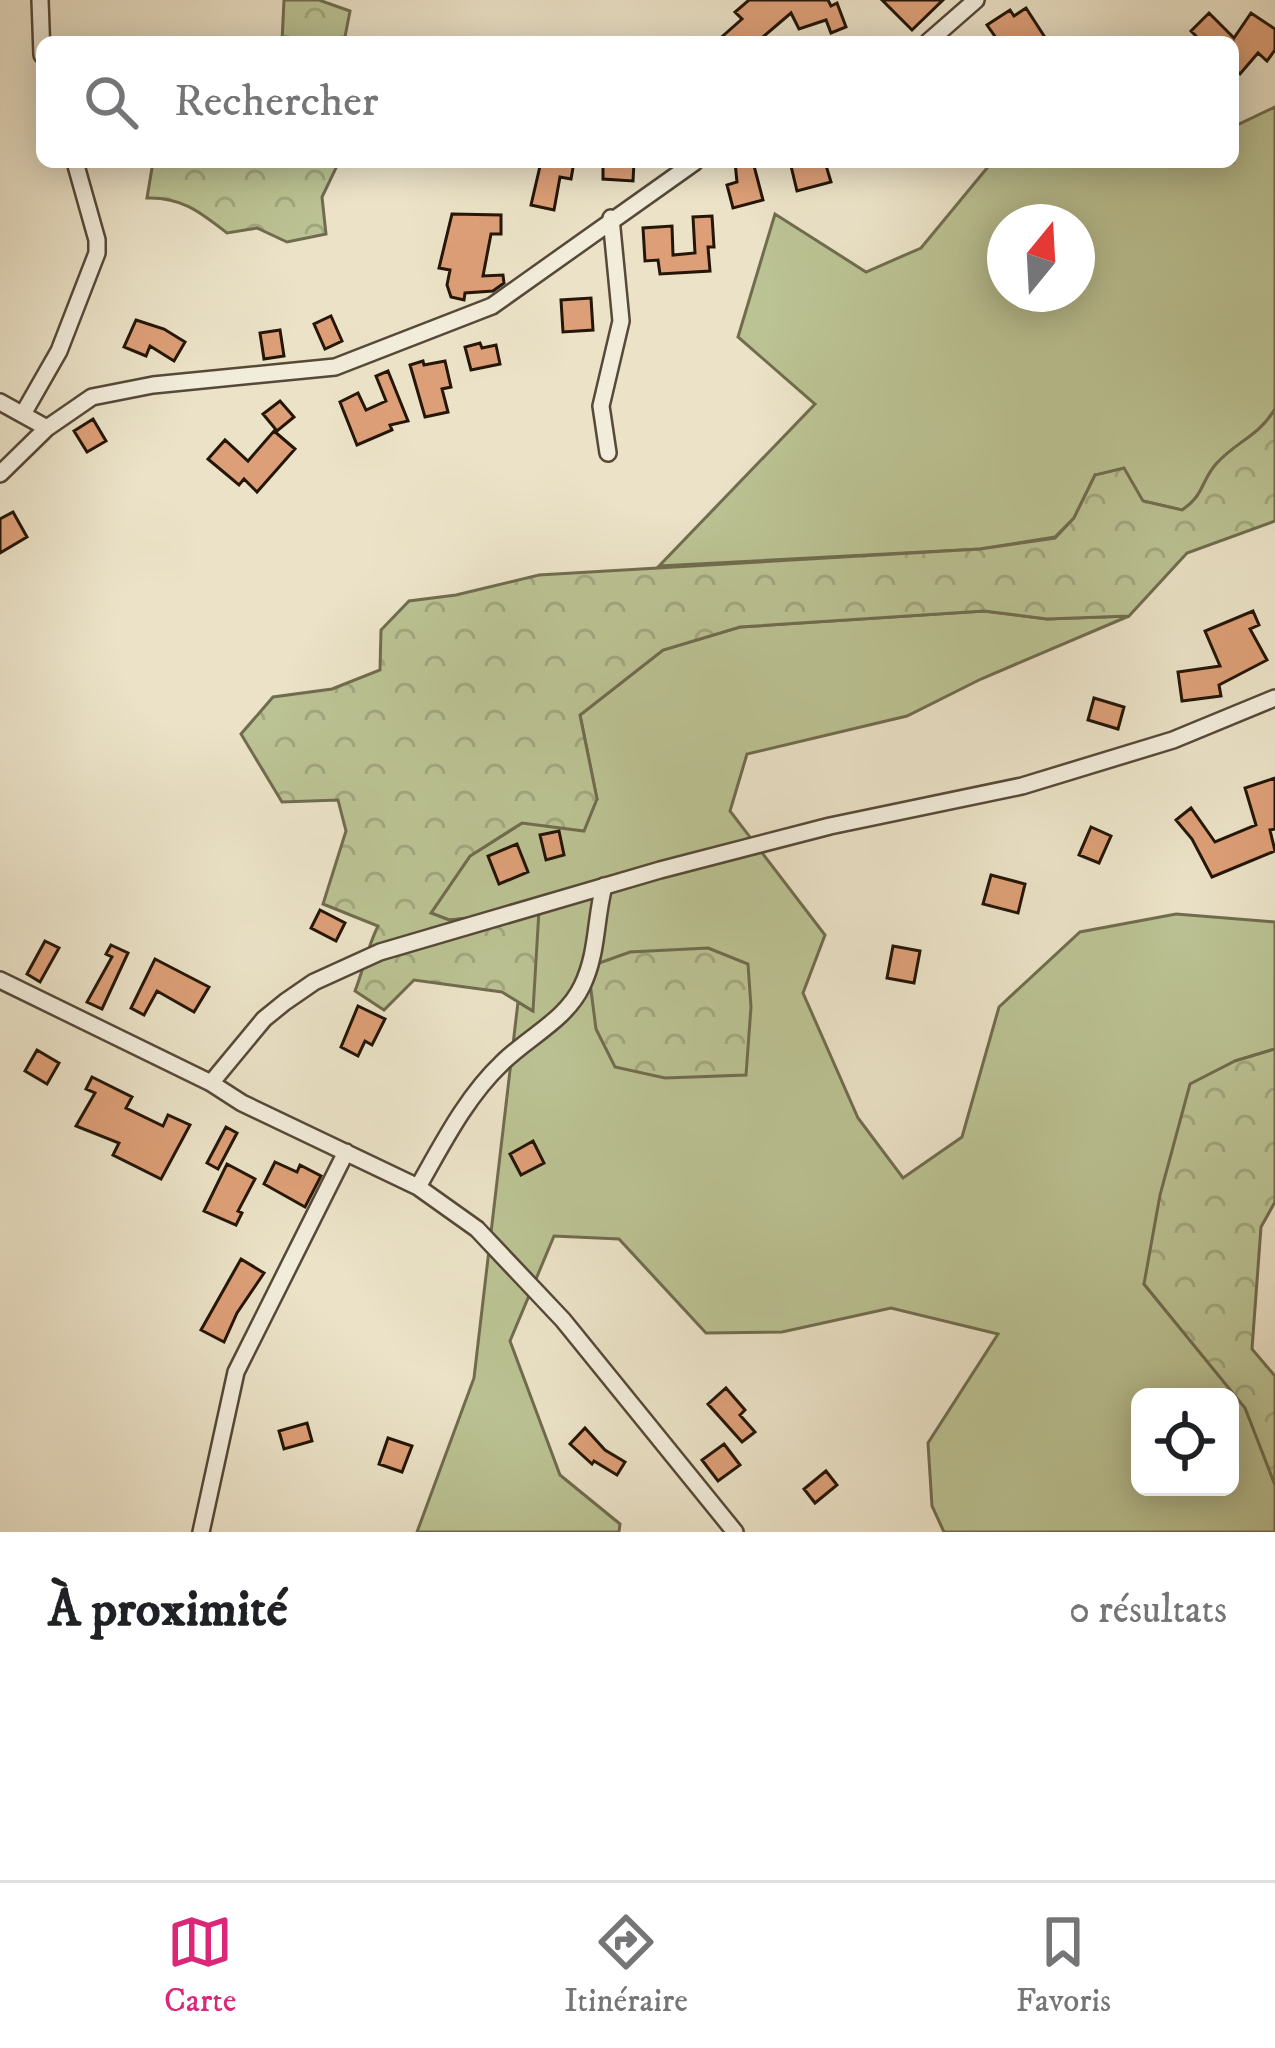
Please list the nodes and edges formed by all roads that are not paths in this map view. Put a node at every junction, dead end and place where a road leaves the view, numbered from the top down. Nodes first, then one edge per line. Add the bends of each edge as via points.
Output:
1 (40, 0) edge
2 (976, 0) edge
3 (41, 36) edge
4 (935, 36) edge
5 (77, 168) edge
6 (686, 168) edge
7 (611, 218) junction
8 (0, 402) edge
9 (23, 414) junction
10 (47, 428) junction
11 (608, 453) dead end
12 (0, 474) edge
13 (1275, 698) edge
14 (604, 886) junction
15 (0, 980) edge
16 (211, 1083) junction
17 (346, 1152) junction
18 (418, 1187) junction
19 (201, 1532) edge
20 (735, 1532) edge

1 - 3 street
2 - 4 street
5 - 9 street via 97,253
6 - 7 street
7 - 10 street via 507,298 360,360 108,392
7 - 11 street via 621,321 601,406
8 - 9 street
9 - 10 street
10 - 12 street
13 - 14 street via 1173,740 1022,785
14 - 16 street via 456,928 314,982 265,1019
14 - 18 street via 582,987 565,1012 498,1066
15 - 16 street
16 - 17 street
17 - 18 street
17 - 19 street via 236,1372
18 - 20 street via 477,1229 547,1302

